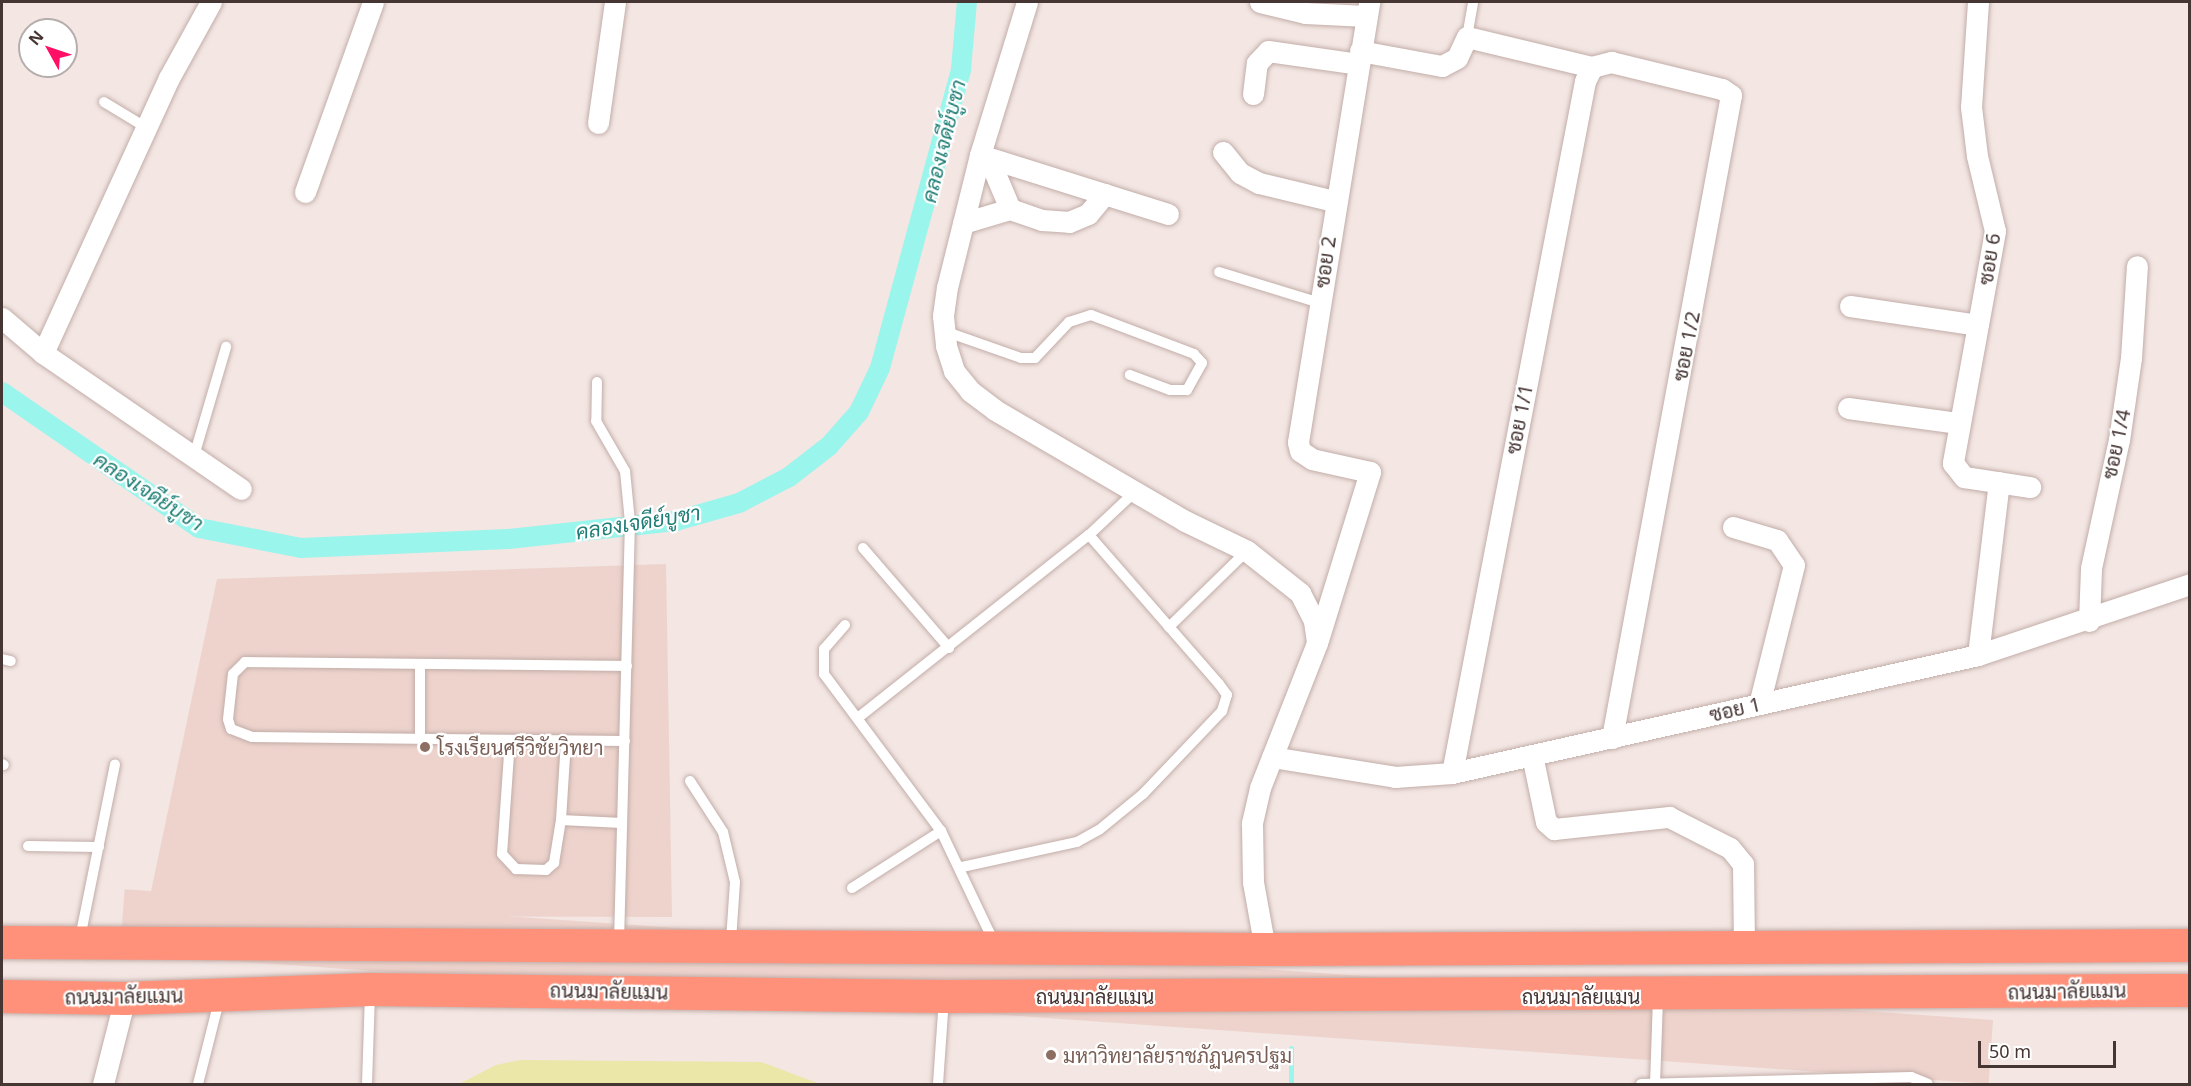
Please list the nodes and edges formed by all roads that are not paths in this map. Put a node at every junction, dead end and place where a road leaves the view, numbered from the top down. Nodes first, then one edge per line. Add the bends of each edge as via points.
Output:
1 (211, 2) edge
2 (373, 2) edge
3 (615, 2) edge
4 (1027, 2) edge
5 (1260, 2) edge
6 (1473, 2) edge
7 (1978, 2) edge
8 (1367, 9) edge
9 (1467, 37) junction
10 (1359, 57) junction
11 (1592, 67) junction
12 (1253, 94) dead end
13 (104, 102) dead end
14 (598, 123) dead end
15 (147, 128) junction
16 (1223, 152) dead end
17 (984, 157) junction
18 (305, 192) dead end
19 (1105, 194) junction
20 (1334, 201) junction
21 (1010, 209) junction
22 (1168, 214) dead end
23 (963, 223) junction
24 (2137, 266) dead end
25 (1219, 272) dead end
26 (1320, 303) junction
27 (1850, 306) dead end
28 (2, 318) edge
29 (1977, 325) junction
30 (944, 331) junction
31 (226, 347) dead end
32 (43, 353) junction
33 (1130, 375) dead end
34 (597, 382) dead end
35 (1848, 408) dead end
36 (1957, 423) junction
37 (194, 456) junction
38 (1999, 482) junction
39 (2030, 487) dead end
40 (241, 489) dead end
41 (1137, 490) junction
42 (1733, 527) dead end
43 (1089, 535) junction
44 (863, 548) dead end
45 (1247, 551) junction
46 (2190, 584) edge
47 (2089, 621) junction
48 (845, 626) dead end
49 (1169, 627) junction
50 (1317, 643) junction
51 (949, 648) junction
52 (1978, 655) junction
53 (420, 664) junction
54 (627, 666) junction
55 (1759, 704) junction
56 (859, 717) junction
57 (1611, 738) junction
58 (420, 739) junction
59 (510, 740) junction
60 (566, 741) junction
61 (625, 741) junction
62 (1532, 755) junction
63 (1272, 758) junction
64 (115, 765) dead end
65 (1452, 773) junction
66 (690, 781) dead end
67 (561, 820) junction
68 (622, 823) junction
69 (941, 831) junction
70 (28, 846) dead end
71 (99, 847) junction
72 (962, 867) junction
73 (852, 888) dead end
74 (79, 941) junction
75 (2, 942) edge
76 (619, 944) junction
77 (731, 945) junction
78 (2190, 945) edge
79 (996, 947) junction
80 (1744, 947) junction
81 (1265, 949) junction
82 (370, 989) junction
83 (2190, 990) edge
84 (220, 994) junction
85 (2, 996) edge
86 (944, 996) junction
87 (1658, 996) junction
88 (125, 998) junction
89 (1834, 1081) edge
90 (1655, 1083) edge
91 (103, 1084) edge
92 (198, 1084) edge
93 (367, 1084) edge
94 (938, 1084) edge
95 (1641, 1084) edge
96 (1928, 1084) edge

1 - 15 street
2 - 18 street
3 - 14 street
4 - 17 street
5 - 8 street via 1305,13
6 - 9 lane
7 - 29 street, ซอย 6 via 1971,107 1977,156 1995,231
8 - 10 street, ซอย 2
9 - 10 street via 1457,58 1442,66
9 - 11 street, ซอย 1/2
10 - 12 street via 1268,51 1257,63
10 - 20 street, ซอย 2
11 - 57 street, ซอย 1/2 via 1611,62 1722,89 1731,95 1732,104
11 - 65 street, ซอย 1/1 via 1583,92
13 - 15 lane
15 - 32 street
16 - 20 street via 1240,173 1259,183
17 - 19 street
17 - 21 street
17 - 23 street
19 - 21 street via 1088,214 1069,222 1042,220
19 - 22 street
20 - 26 street, ซอย 2
21 - 23 street
23 - 30 street via 947,287
24 - 47 street, ซอย 1/4 via 2120,440 2091,568
25 - 26 lane
26 - 50 street, ซอย 2 via 1300,451 1312,459 1370,472
27 - 29 street
28 - 32 street
29 - 36 street, ซอย 6
30 - 33 lane via 1021,358 1035,358 1069,322 1091,315 1179,348 1203,363 1187,390 1170,390
30 - 41 street via 954,371 970,392
31 - 37 lane
32 - 37 street
34 - 54 lane via 596,421 625,471 630,522
35 - 36 street
36 - 38 street, ซอย 6 via 1955,471 1964,477
37 - 40 street
38 - 39 street, ซอย 6
38 - 52 street
41 - 43 lane
41 - 45 street
42 - 55 street via 1777,540 1794,566
43 - 49 lane
43 - 51 lane
44 - 51 lane
45 - 49 lane
45 - 50 street via 1300,593 1314,621
46 - 47 street, ซอย 1
47 - 52 street, ซอย 1
48 - 56 lane via 831,638 821,660 824,674
49 - 72 lane via 1227,695 1222,711 1143,794 1100,830 1077,842
50 - 63 street
51 - 56 lane
52 - 55 street, ซอย 1
53 - 54 lane
53 - 58 lane
53 - 58 lane via 245,662 233,674 228,719 231,729 252,737
54 - 61 lane
55 - 57 street, ซอย 1
56 - 69 lane
57 - 62 street, ซอย 1
58 - 59 lane
59 - 60 lane
59 - 67 lane via 502,854 506,861 516,869 552,867
60 - 61 lane
60 - 67 lane
61 - 68 lane
62 - 65 street, ซอย 1
62 - 80 street via 1546,822 1554,829 1669,817 1730,848 1743,864
63 - 65 street, ซอย 1 via 1395,777
63 - 81 street via 1252,824 1253,882
64 - 71 lane
66 - 77 lane via 723,832 735,882
67 - 68 lane
68 - 76 lane
69 - 72 lane
69 - 73 lane
70 - 71 lane
71 - 74 lane
72 - 79 lane
74 - 75 highway
74 - 76 highway
76 - 77 highway
77 - 79 highway
78 - 80 highway
79 - 81 highway
80 - 81 highway
82 - 84 highway, ถนนมาลัยแมน
82 - 86 highway, ถนนมาลัยแมน
82 - 93 lane
83 - 87 highway, ถนนมาลัยแมน
84 - 88 highway, ถนนมาลัยแมน
84 - 92 lane
85 - 88 highway, ถนนมาลัยแมน
86 - 87 highway, ถนนมาลัยแมน
86 - 94 lane
87 - 90 lane
88 - 91 street
89 - 90 lane
89 - 96 lane via 1911,1077
90 - 95 lane

